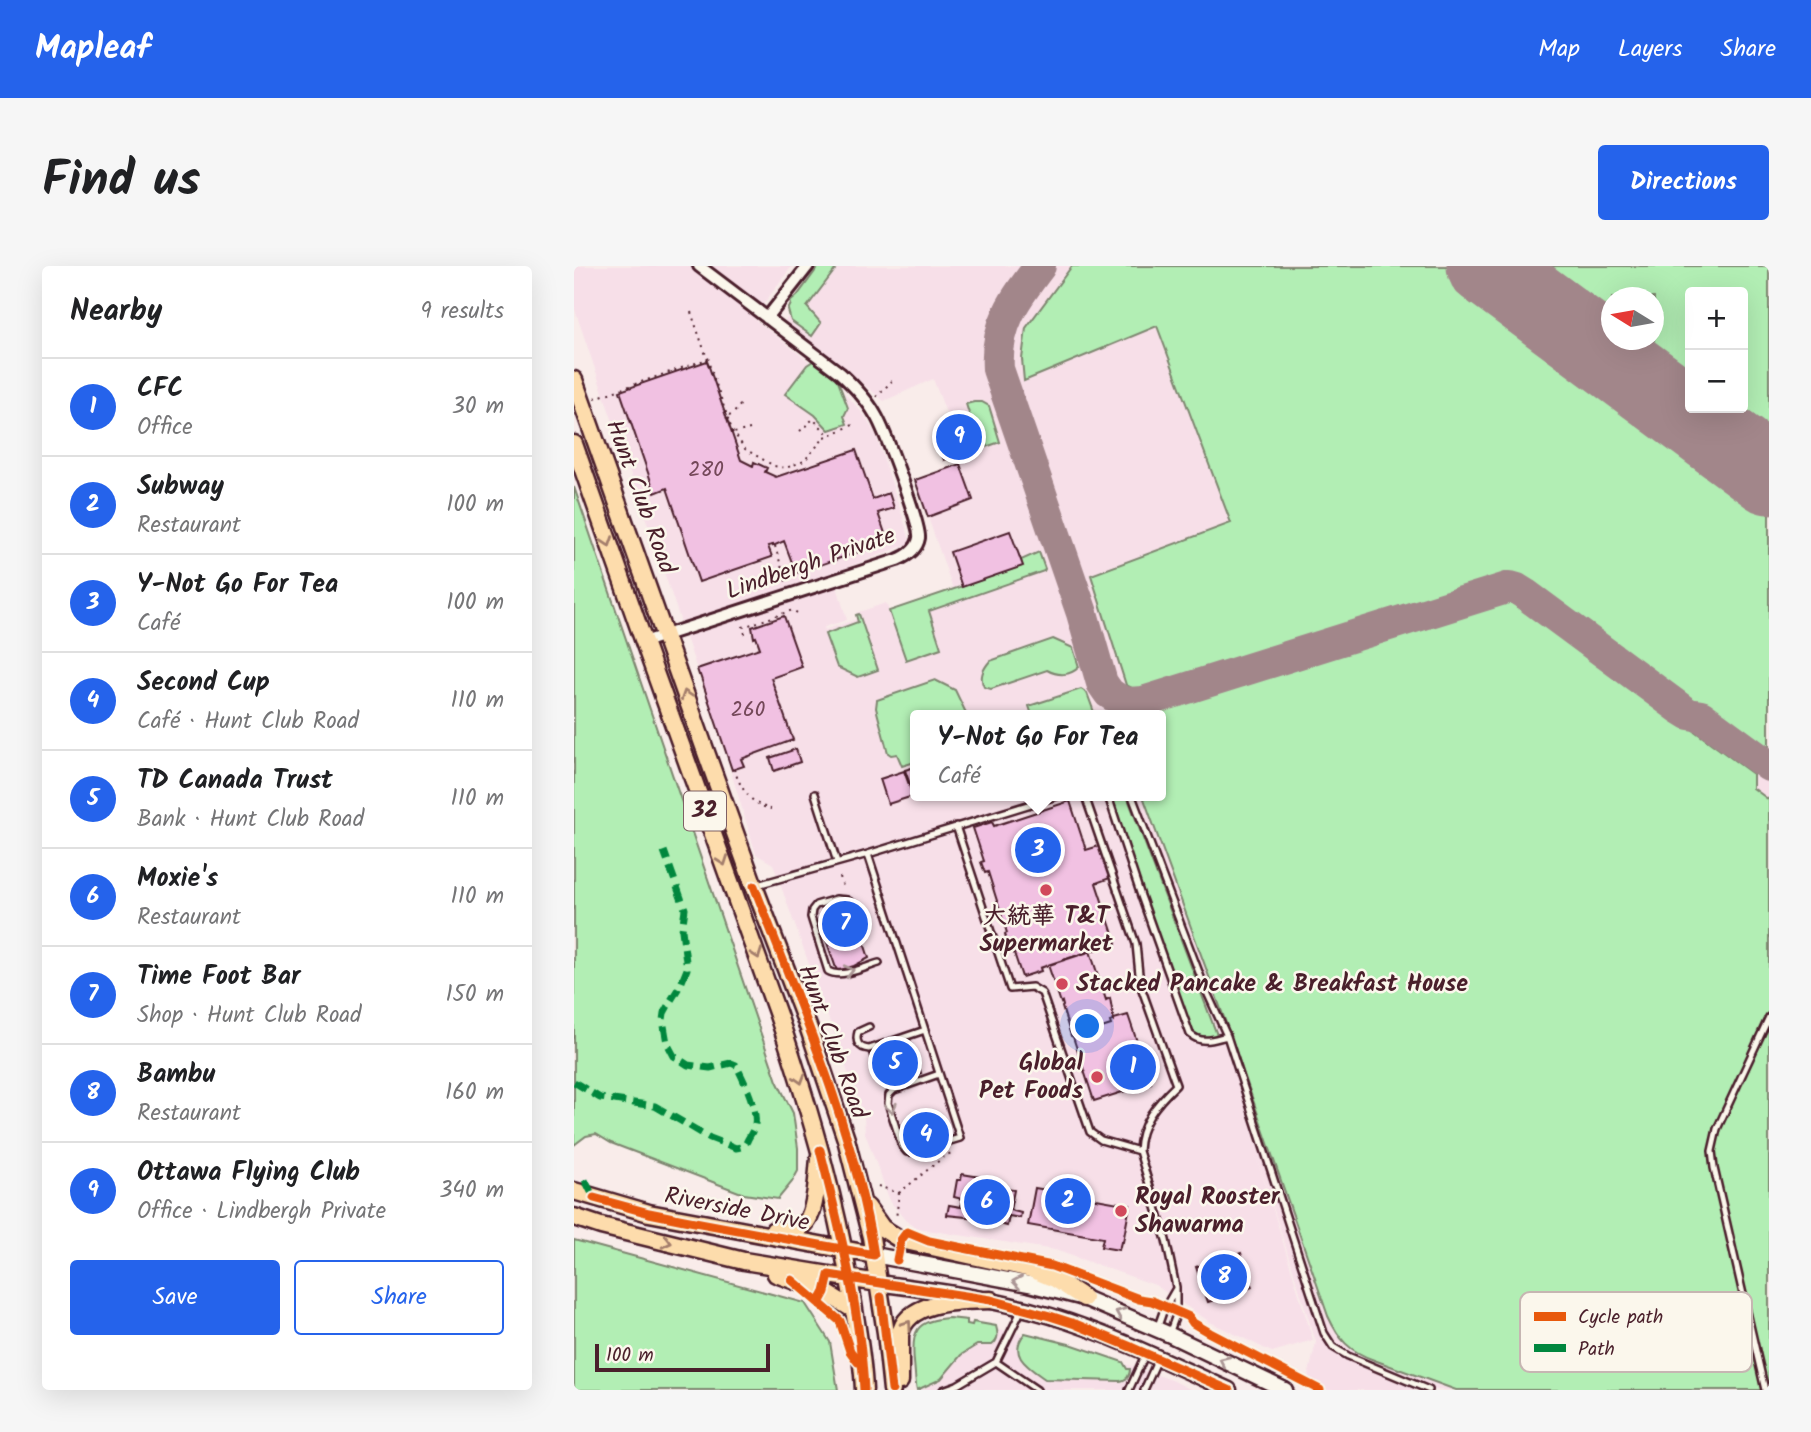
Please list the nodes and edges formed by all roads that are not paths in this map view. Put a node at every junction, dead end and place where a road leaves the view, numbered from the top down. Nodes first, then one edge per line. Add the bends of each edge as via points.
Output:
1 (699, 266) edge
2 (808, 266) edge
3 (768, 318) junction
4 (574, 380) edge
5 (574, 444) edge
6 (665, 635) junction
7 (644, 642) junction
8 (815, 794) dead end
9 (1039, 801) edge
10 (1087, 801) edge
11 (1110, 801) edge
12 (1134, 801) edge
13 (956, 826) junction
14 (868, 854) junction
15 (837, 862) junction
16 (754, 886) junction
17 (735, 894) junction
18 (862, 909) dead end
19 (879, 963) dead end
20 (1769, 1017) edge
21 (869, 1027) dead end
22 (925, 1030) junction
23 (1227, 1036) junction
24 (939, 1074) junction
25 (820, 1150) junction
26 (1139, 1152) junction
27 (574, 1191) edge
28 (862, 1199) junction
29 (574, 1217) edge
30 (738, 1229) junction
31 (845, 1250) junction
32 (874, 1255) junction
33 (744, 1261) junction
34 (850, 1279) junction
35 (878, 1283) junction
36 (1176, 1287) junction
37 (1742, 1292) edge
38 (1084, 1298) junction
39 (990, 1300) junction
40 (1023, 1309) junction
41 (855, 1310) junction
42 (1163, 1332) junction
43 (1752, 1333) edge
44 (1152, 1356) junction
45 (996, 1362) junction
46 (864, 1390) edge
47 (892, 1390) edge
48 (899, 1390) edge
49 (943, 1390) edge
50 (1037, 1390) edge
51 (1129, 1390) edge
52 (1144, 1390) edge
53 (1229, 1390) edge
54 (1285, 1390) edge
55 (1429, 1390) edge
56 (1765, 1390) edge

1 - 3 street, Lindbergh Private
2 - 3 street
3 - 6 street, Lindbergh Private via 840,373 870,406 919,531 918,542 908,555
4 - 6 main road, Hunt Club Road / 32
5 -> 7 main road, Hunt Club Road / 32
6 - 7 street, Lindbergh Private
16 -> 6 main road, Hunt Club Road / 32
7 -> 17 main road, Hunt Club Road / 32
8 - 15 lane
9 - 13 lane
10 - 26 lane via 1136,944 1140,984 1176,1085 1157,1103 1139,1138
11 - 23 lane via 1190,1034 1205,1041
12 - 23 lane
13 - 14 lane
13 - 26 lane via 1010,989 1032,986 1044,997 1090,1132
14 - 15 lane
14 - 22 lane
15 - 16 lane
16 - 17 main road
16 - 28 main road, Hunt Club Road / 32 via 817,1051
17 -> 25 main road, Hunt Club Road / 32 via 783,1027
18 -> 19 lane via 835,899 816,905 811,917 828,971 841,974
20 - 37 lane via 1717,1129 1712,1151
21 - 22 lane via 856,1038 869,1049
22 - 24 lane
23 - 55 lane via 1328,1341 1348,1356
24 -> 24 lane via 889,1096 907,1152 960,1138
25 - 30 main road via 813,1207 806,1224 797,1229
25 - 31 main road, Hunt Club Road / 32
26 - 36 lane
27 - 30 main road, Riverside Drive via 649,1213
28 - 32 main road, Hunt Club Road / 32
28 - 38 main road via 883,1228 901,1240 1031,1269
29 -> 33 main road, Riverside Drive
30 - 31 main road, Riverside Drive
31 - 32 main road, Riverside Drive
31 - 34 main road, Hunt Club Road / 32
32 - 35 main road, Hunt Club Road / 32
38 -> 32 main road, Riverside Drive
33 - 34 main road, Riverside Drive
33 - 41 main road via 825,1292
34 - 35 main road, Riverside Drive
34 - 41 main road, Hunt Club Road / 32
35 - 39 main road, Riverside Drive
35 - 47 main road, Hunt Club Road / 32
36 - 42 lane via 1164,1309
36 - 42 lane via 1176,1315
42 -> 38 main road, Riverside Drive
39 - 40 main road, Riverside Drive
48 -> 39 main road via 900,1335 906,1321 937,1304
40 - 44 main road, Riverside Drive via 1075,1324
40 - 45 lane
41 - 46 main road, Hunt Club Road / 32
42 - 44 main road
54 -> 42 main road, Riverside Drive
43 - 56 lane
44 - 51 lane
44 - 52 lane
44 - 53 main road, Riverside Drive
45 - 49 lane
45 - 50 lane

